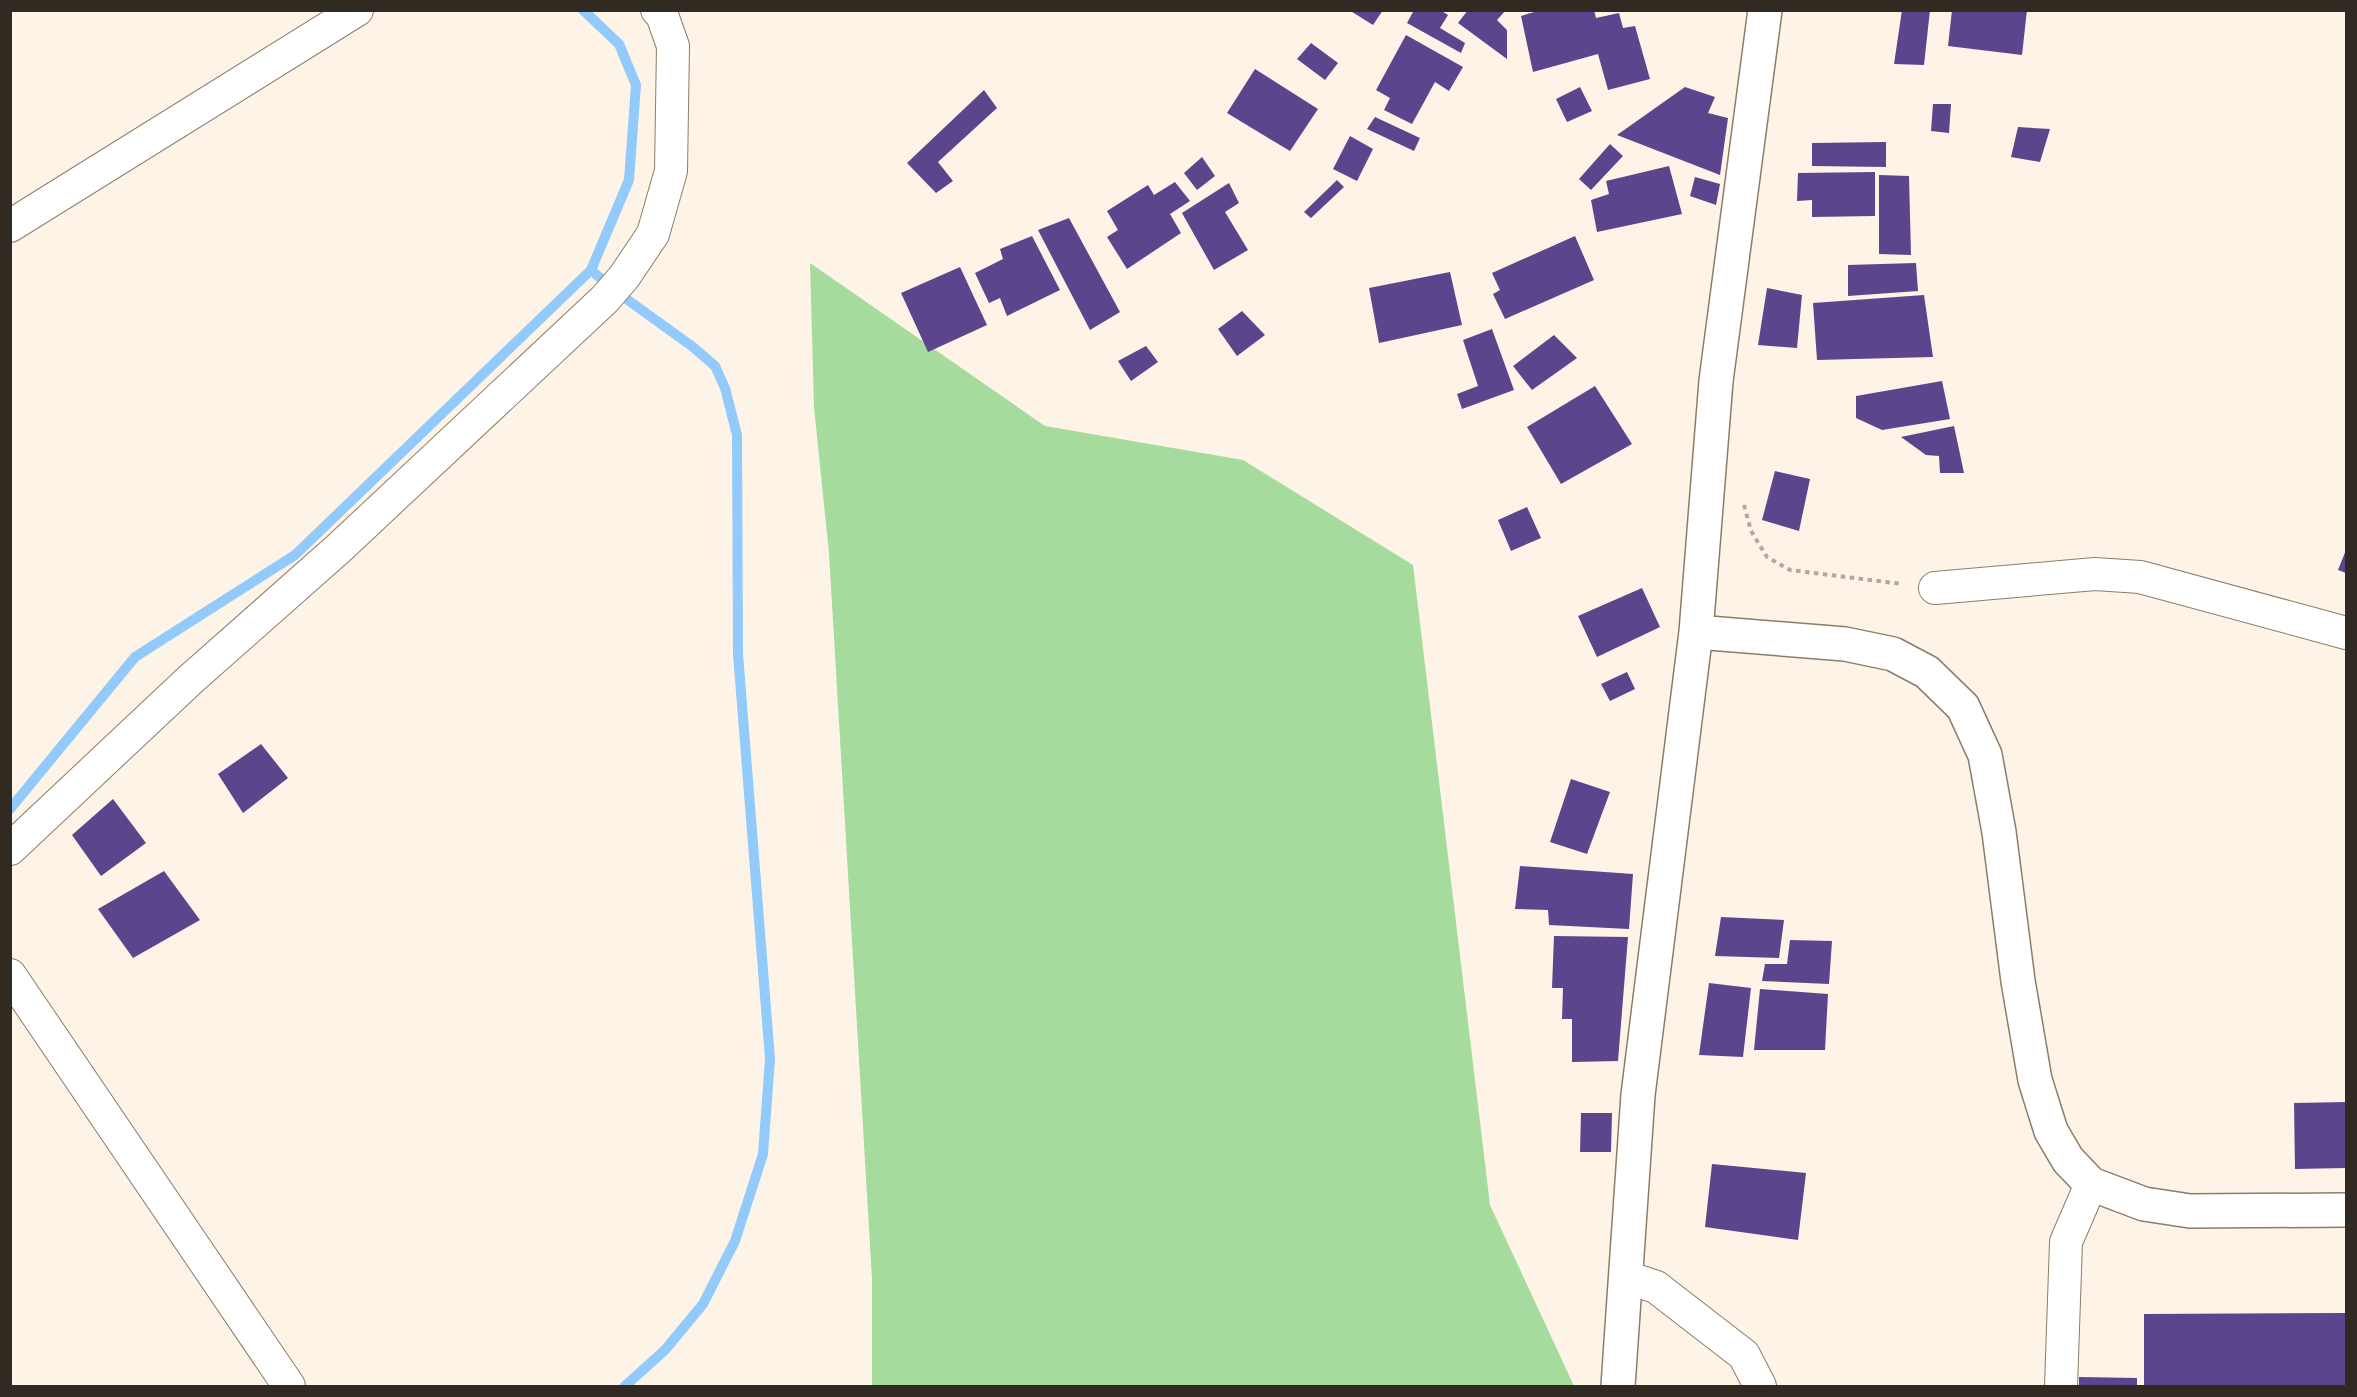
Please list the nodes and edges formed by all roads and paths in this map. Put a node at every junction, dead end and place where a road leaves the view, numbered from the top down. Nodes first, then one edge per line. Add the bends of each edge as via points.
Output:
1 (357, 10) edge
2 (657, 10) edge
3 (1765, 10) edge
4 (10, 226) edge
5 (1742, 500) dead end
6 (1935, 588) joint
7 (1696, 632) junction
8 (2346, 633) edge
9 (10, 849) edge
10 (10, 975) edge
11 (2091, 1184) junction
12 (2346, 1210) edge
13 (1626, 1277) junction
14 (289, 1386) edge
15 (1618, 1386) edge
16 (1760, 1386) edge
17 (2061, 1386) edge

1 - 4 street
2 - 9 street via 673,46 671,171 653,234 614,288 338,549
3 - 7 street via 1715,392
5 - 6 path via 1751,531 1767,557 1790,570
6 - 8 street via 2095,574 2140,577
7 - 11 street via 1845,644 1893,654 1927,672 1963,707 1985,755 2035,1080 2050,1131 2068,1160
7 - 13 street via 1638,1095
10 - 14 street
11 - 12 street via 2144,1204 2190,1211
11 - 17 street via 2066,1242
13 - 15 street
13 - 16 street via 1656,1287 1744,1355

